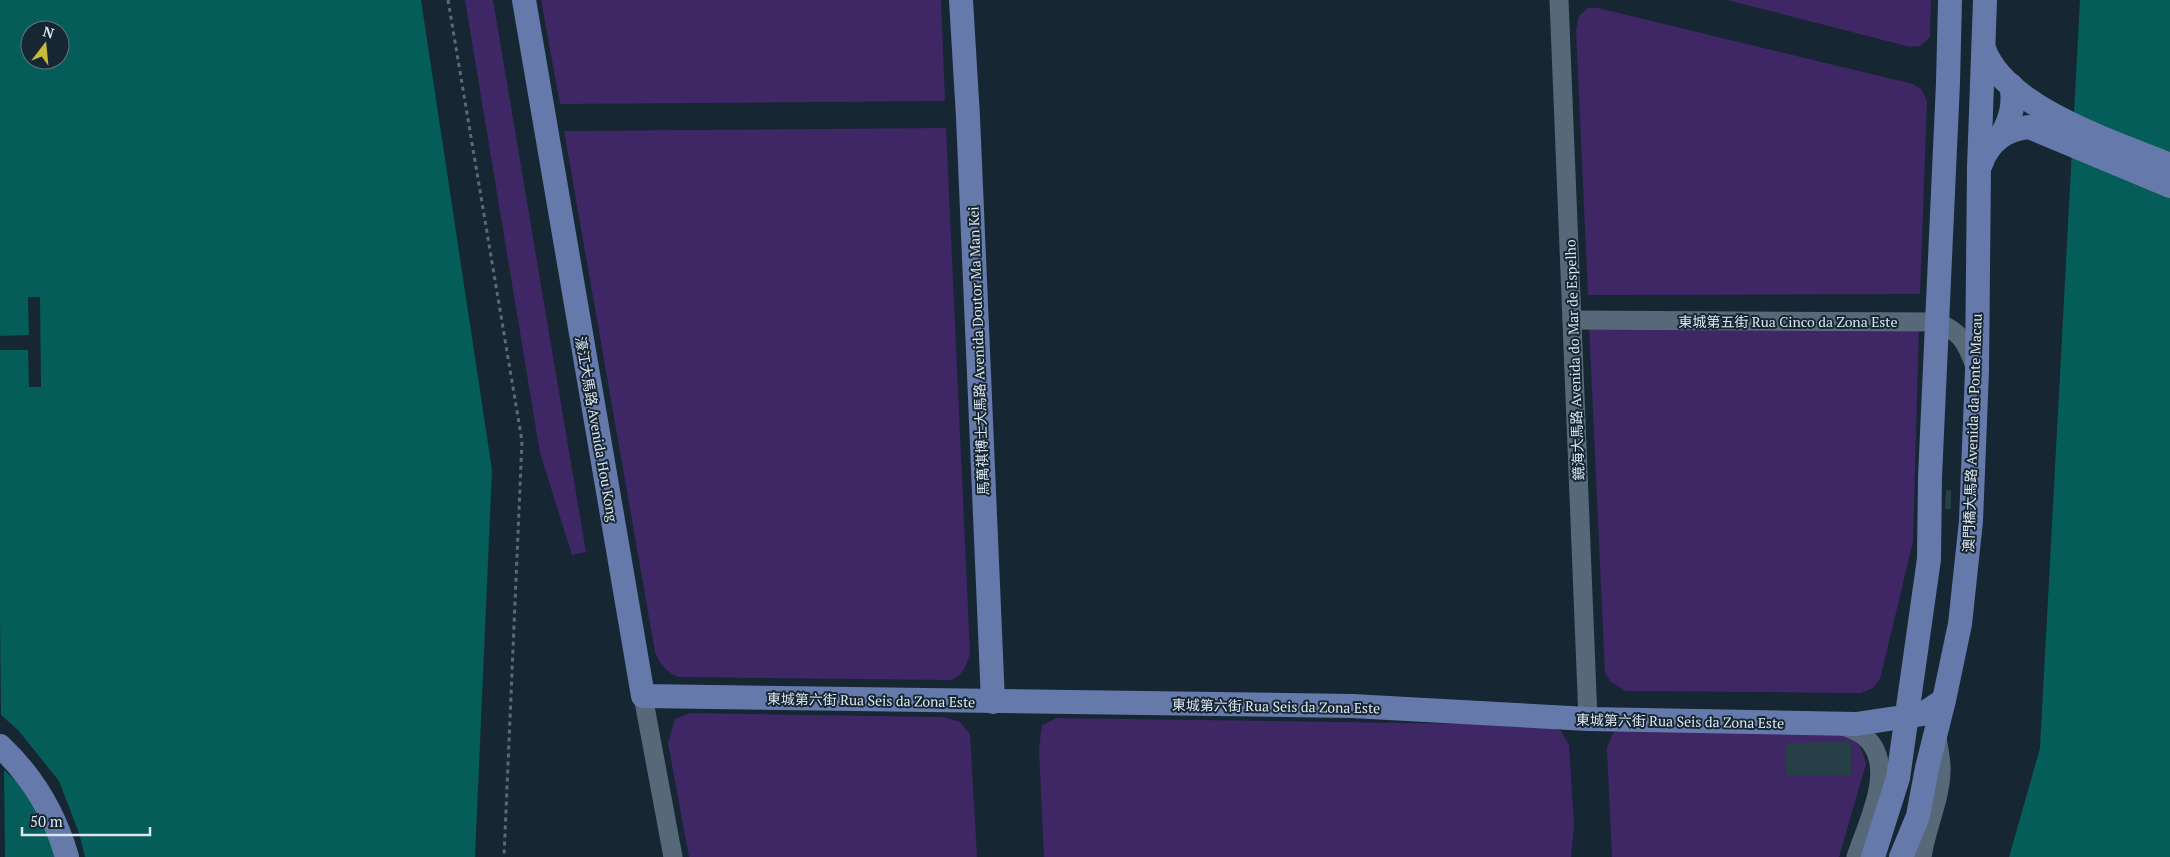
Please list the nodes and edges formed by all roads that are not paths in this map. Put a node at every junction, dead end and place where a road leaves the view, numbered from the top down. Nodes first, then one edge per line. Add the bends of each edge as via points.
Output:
1 (524, 0) edge
2 (961, 0) edge
3 (1559, 0) edge
4 (1950, 0) edge
5 (1985, 0) edge
6 (1984, 49) junction
7 (2010, 85) junction
8 (2043, 122) junction
9 (2002, 134) junction
10 (2170, 164) edge
11 (1979, 168) junction
12 (2170, 186) edge
13 (1572, 320) junction
14 (1936, 322) junction
15 (1977, 372) junction
16 (643, 696) junction
17 (1944, 700) junction
18 (993, 702) junction
19 (1908, 718) junction
20 (1588, 719) junction
21 (1839, 724) junction
22 (1936, 733) junction
23 (0, 746) edge
24 (1918, 816) junction
25 (67, 857) edge
26 (673, 857) edge
27 (1856, 857) edge
28 (1873, 857) edge
29 (1901, 857) edge
30 (1915, 857) edge
31 (1922, 857) edge

1 - 16 main road, 濠江大馬路 Avenida Hou Kong
2 - 18 main road, 馬萬祺博士大馬路 Avenida Doutor Ma Man Kei
3 - 13 street, 鏡海大馬路 Avenida do Mar de Espelho
4 - 14 main road
5 - 6 main road, 澳門橋大馬路 Avenida da Ponte Macau
6 - 7 main road via 1988,60
6 - 11 main road, 澳門橋大馬路 Avenida da Ponte Macau
7 - 8 main road
7 - 9 main road via 2014,98 2008,125
8 - 9 main road
8 - 10 main road
8 - 12 main road
9 - 11 main road via 1993,141
11 - 15 main road, 澳門橋大馬路 Avenida da Ponte Macau
13 - 14 street, 東城第五街 Rua Cinco da Zona Este
13 - 20 street, 鏡海大馬路 Avenida do Mar de Espelho
14 - 15 street, 東城第五街 Rua Cinco da Zona Este via 1959,334
14 - 19 main road via 1929,559
15 - 17 main road, 澳門橋大馬路 Avenida da Ponte Macau via 1972,522 1960,624
16 - 18 main road, 東城第六街 Rua Seis da Zona Este
16 - 26 street, 濠江大馬路 Avenida Hou Kong
17 - 19 main road, 東城第六街 Rua Seis da Zona Este via 1928,712
17 - 22 main road, 澳門橋大馬路 Avenida da Ponte Macau
18 - 20 main road, 東城第六街 Rua Seis da Zona Este via 1352,706
19 - 21 main road, 東城第六街 Rua Seis da Zona Este
19 - 28 main road via 1898,778
20 - 21 main road, 東城第六街 Rua Seis da Zona Este
21 - 27 street via 1866,738 1877,753 1881,768 1878,789
22 - 24 main road, 澳門橋大馬路 Avenida da Ponte Macau
22 - 31 street via 1940,780
23 - 25 main road via 37,791 55,824
24 - 29 main road, 澳門橋大馬路 Avenida da Ponte Macau
24 - 30 main road

